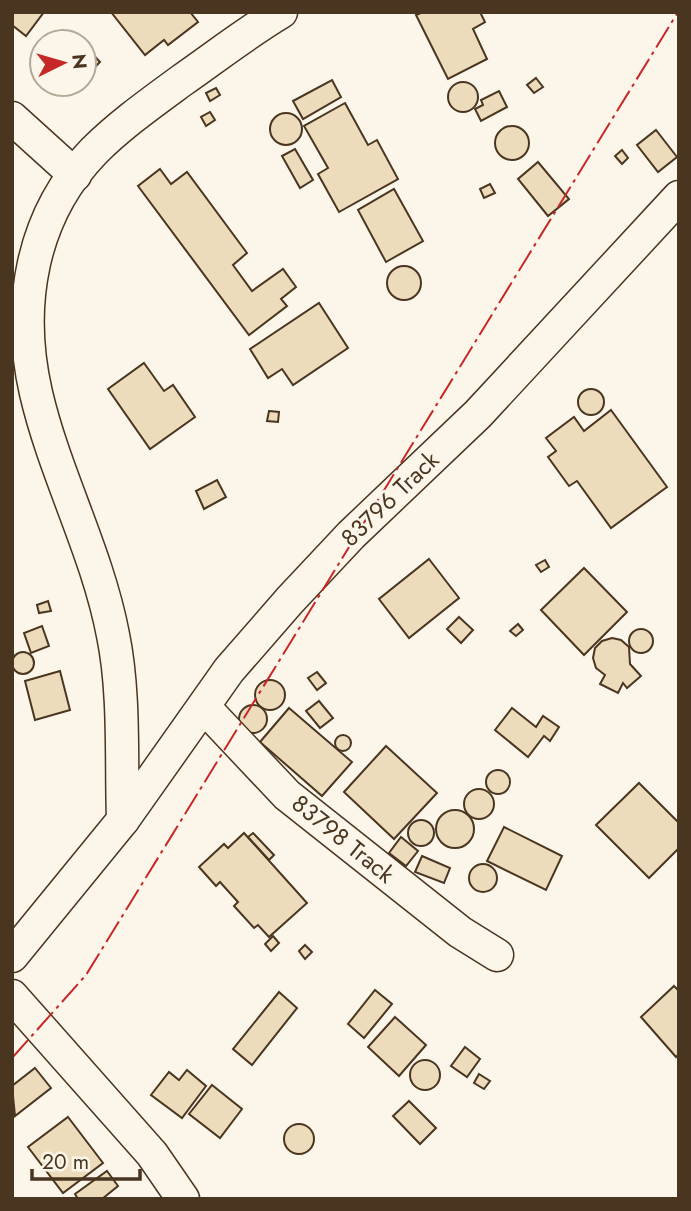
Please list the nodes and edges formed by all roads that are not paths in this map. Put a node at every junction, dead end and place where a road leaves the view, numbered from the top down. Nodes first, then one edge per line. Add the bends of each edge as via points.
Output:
1 (281, 12) edge
2 (12, 118) edge
3 (75, 175) junction
4 (679, 197) edge
5 (204, 707) junction
6 (123, 820) junction
7 (497, 955) dead end
8 (12, 956) edge
9 (12, 996) edge
10 (183, 1199) edge

1 - 3 street via 128,121 93,151
2 - 3 street
3 - 6 street via 49,214 35,252 26,309 36,392 114,638
4 - 5 street, 83796 Track via 478,414 290,600 229,670
5 - 6 street, 83796 Track
5 - 7 street, 83798 Track via 287,795 449,923
6 - 8 street, 83796 Track
9 - 10 street via 152,1154

